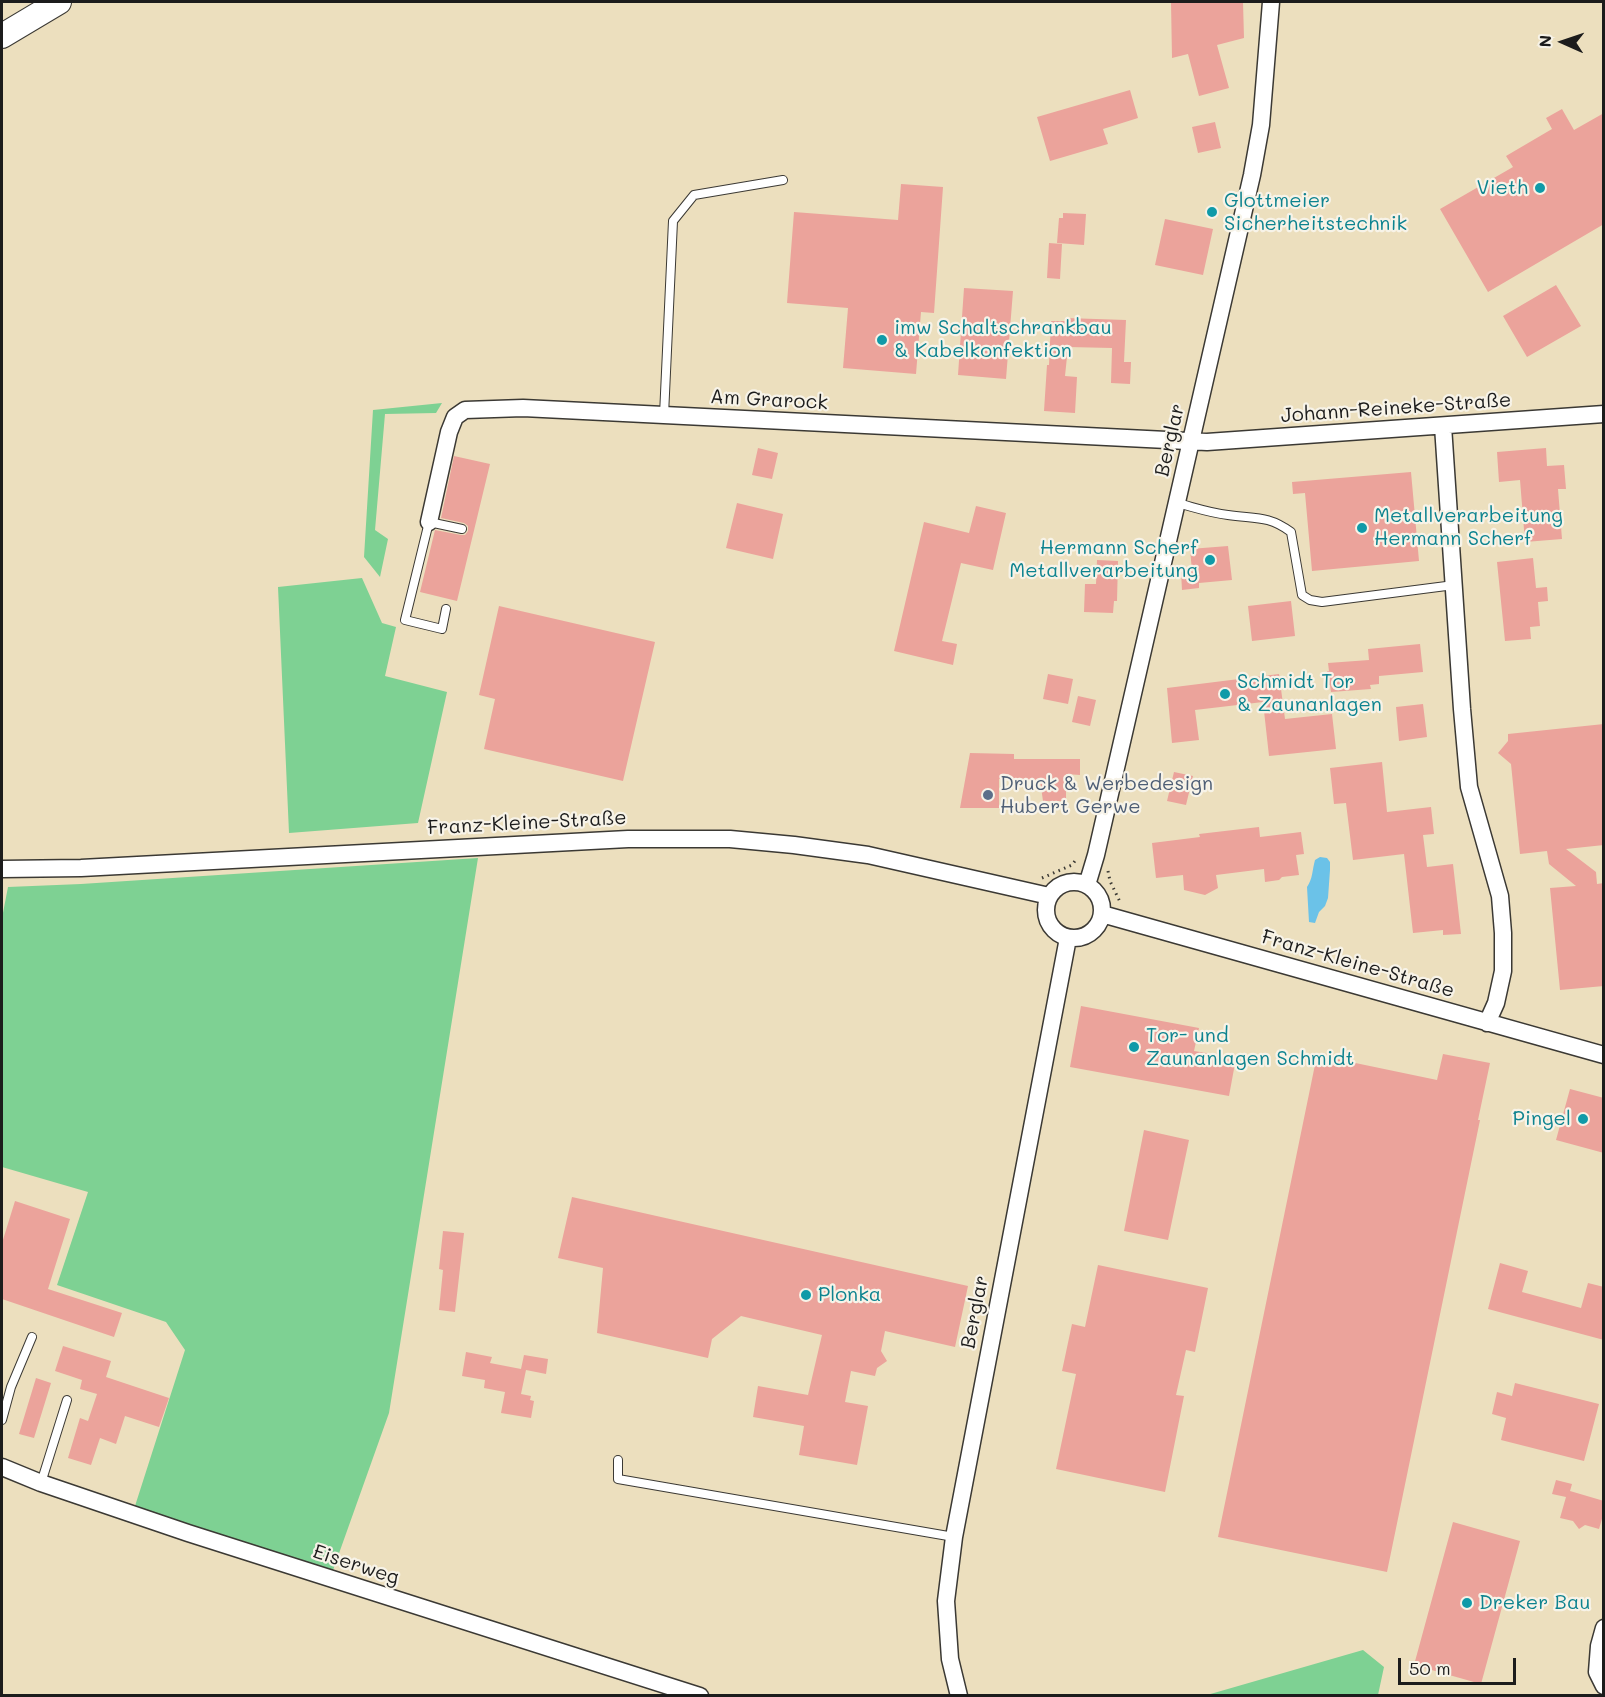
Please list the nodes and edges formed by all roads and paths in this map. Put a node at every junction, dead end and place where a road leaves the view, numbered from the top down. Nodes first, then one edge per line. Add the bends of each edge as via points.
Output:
1 (59, 2) edge
2 (1271, 2) edge
3 (2, 36) edge
4 (783, 180) dead end
5 (1604, 414) edge
6 (664, 416) junction
7 (1443, 426) junction
8 (1191, 442) junction
9 (1177, 503) junction
10 (429, 522) junction
11 (462, 529) dead end
12 (1454, 585) junction
13 (446, 609) dead end
14 (1096, 855) junction
15 (2, 869) edge
16 (1087, 885) junction
17 (1049, 896) junction
18 (1122, 904) dead end
19 (1102, 914) junction
20 (1068, 938) junction
21 (1487, 1023) junction
22 (1604, 1055) edge
23 (32, 1337) dead end
24 (67, 1400) dead end
25 (2, 1420) edge
26 (618, 1460) dead end
27 (2, 1467) edge
28 (41, 1483) junction
29 (954, 1538) junction
30 (1604, 1628) edge
31 (1604, 1686) edge
32 (700, 1695) edge
33 (959, 1695) edge

1 - 3 main road
2 - 8 street, Berglar via 1261,125 1252,175
4 - 6 lane via 694,195 673,221
5 - 7 street, Johann-Reineke-Straße
6 - 8 street, Am Grarock
6 - 10 street, Am Grarock via 523,408 465,410 455,417 449,432
7 - 8 street, Johann-Reineke-Straße
7 - 12 street
8 - 9 street, Berglar
9 - 12 lane via 1278,522 1291,532 1302,595 1310,600 1322,602
9 - 14 street, Berglar
10 - 11 lane
10 - 13 lane via 405,620 442,629
12 - 21 street via 1469,787 1501,906 1503,971
14 - 16 street, Berglar
14 - 18 path via 1107,862 1110,881
15 - 17 street, Franz-Kleine-Straße via 628,838 730,839 868,855
16 - 17 street via 1069,882
16 - 19 street via 1099,896
17 - 20 street via 1048,922
19 - 20 street via 1086,936
19 - 21 street, Franz-Kleine-Straße
20 - 29 street, Berglar
21 - 22 street, Franz-Kleine-Straße
23 - 25 lane
24 - 28 lane
26 - 29 lane via 618,1479
27 - 28 street, Eiserweg
28 - 32 street, Eiserweg
29 - 33 street, Berglar via 946,1601
30 - 31 street via 1597,1672

